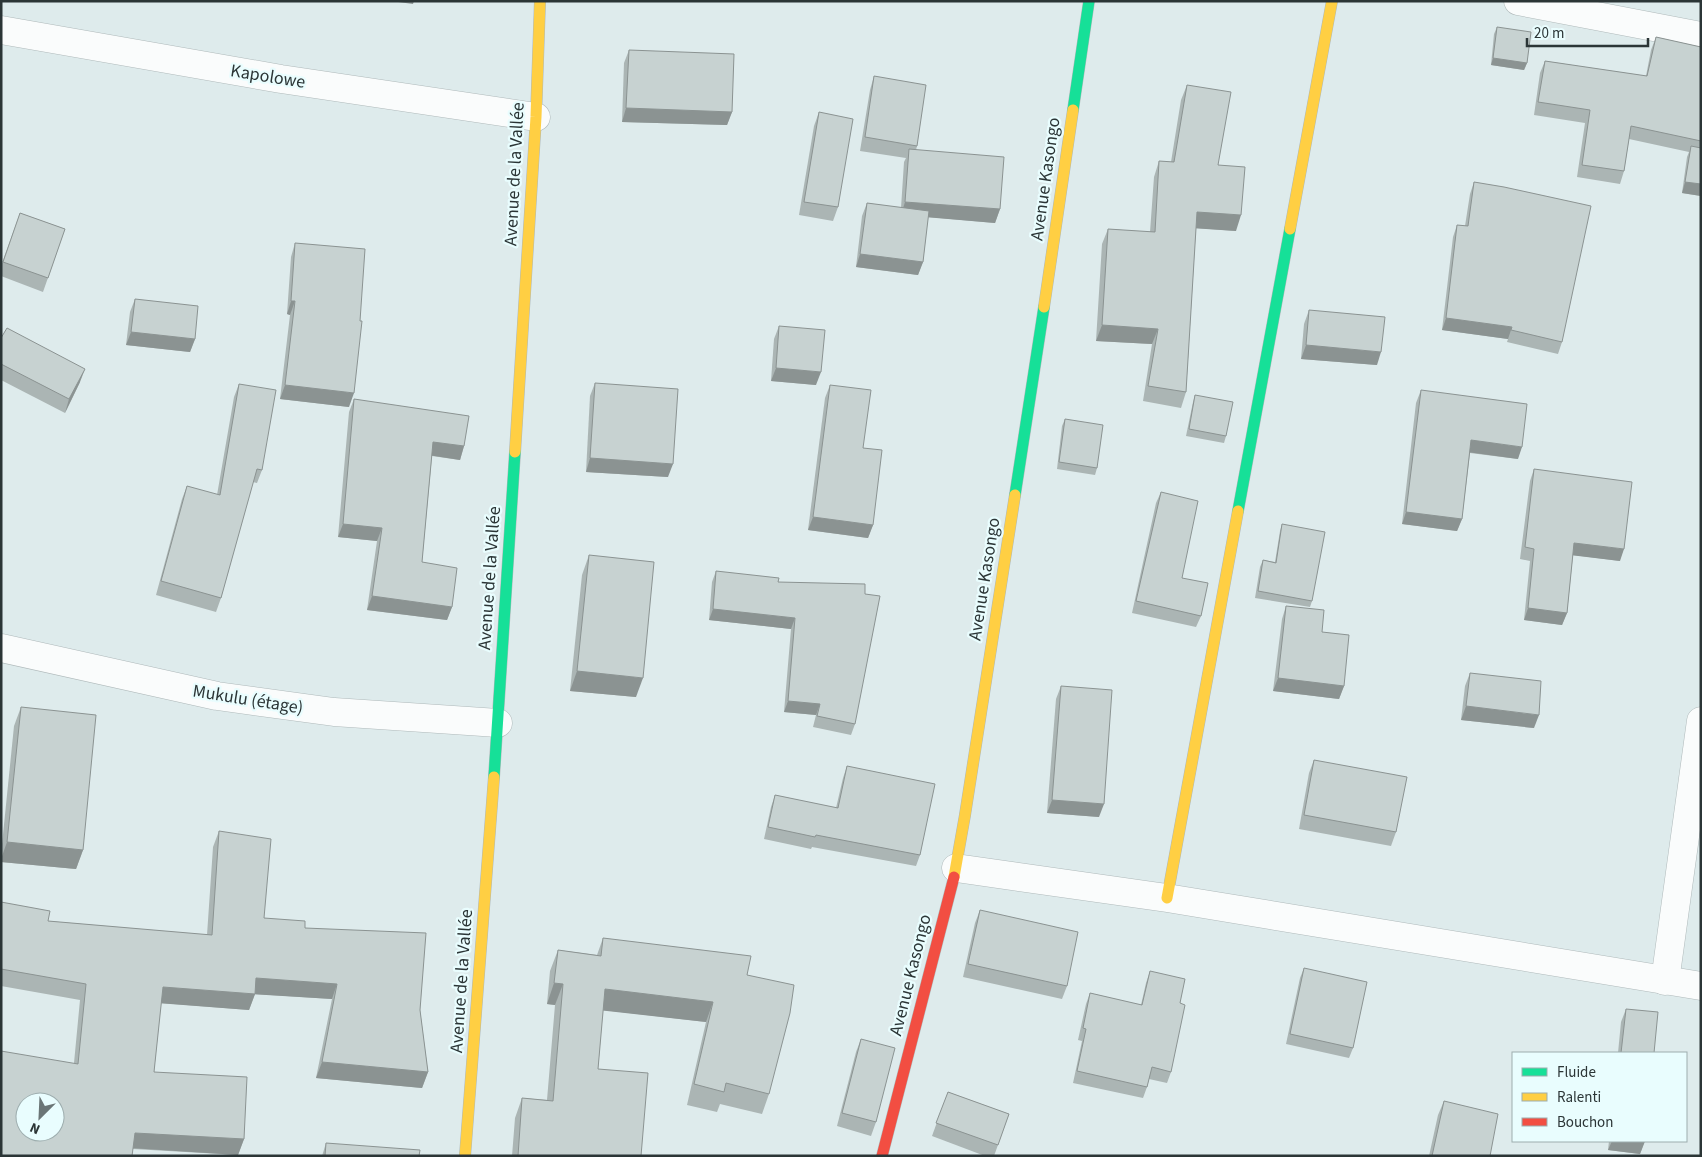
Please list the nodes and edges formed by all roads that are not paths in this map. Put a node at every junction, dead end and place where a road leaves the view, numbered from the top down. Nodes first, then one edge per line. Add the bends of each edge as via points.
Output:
1 (540, 1) edge
2 (1089, 1) edge
3 (1332, 1) edge
4 (1518, 1) edge
5 (1, 30) edge
6 (1701, 36) edge
7 (536, 117) junction
8 (1, 648) edge
9 (1701, 721) edge
10 (498, 724) junction
11 (956, 868) junction
12 (1167, 898) junction
13 (1665, 981) junction
14 (1701, 986) edge
15 (465, 1156) edge
16 (882, 1156) edge

1 - 7 street, Avenue de la Vallée
2 - 11 street, Avenue Kasongo
3 - 12 street
4 - 6 street
5 - 7 street, Kapolowe via 281,79
7 - 10 street, Avenue de la Vallée
8 - 10 street, Mukulu (étage) via 217,696 334,712
9 - 13 street
10 - 15 street, Avenue de la Vallée
11 - 12 street
11 - 16 street, Avenue Kasongo
12 - 13 street
13 - 14 street

